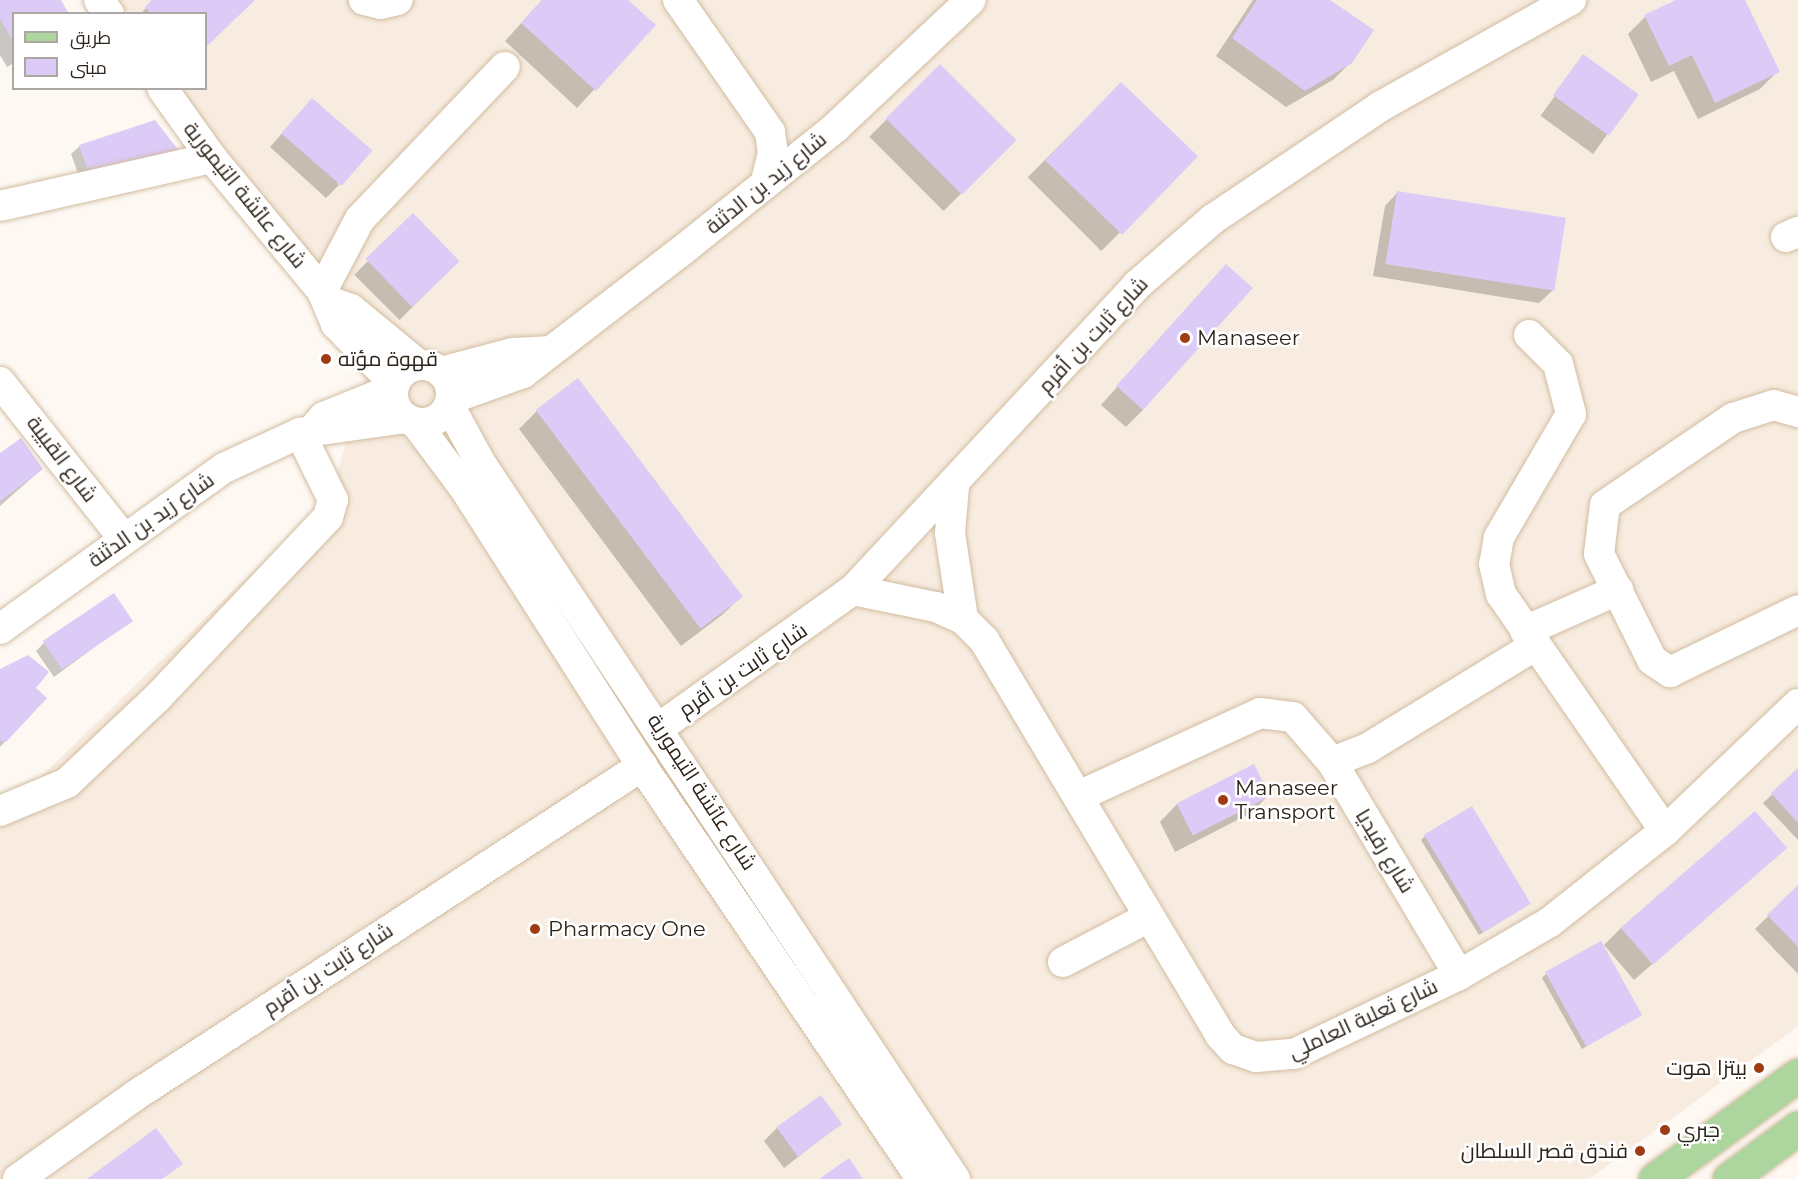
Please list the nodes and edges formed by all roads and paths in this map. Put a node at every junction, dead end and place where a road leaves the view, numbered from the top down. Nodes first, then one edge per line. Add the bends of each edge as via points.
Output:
1 (364, 0) edge
2 (398, 0) edge
3 (678, 0) edge
4 (971, 0) edge
5 (1571, 0) edge
6 (505, 67) dead end
7 (163, 90) edge
8 (212, 158) junction
9 (766, 182) junction
10 (0, 206) edge
11 (325, 296) junction
12 (1529, 335) dead end
13 (0, 382) edge
14 (440, 385) junction
15 (394, 386) junction
16 (1798, 412) edge
17 (410, 420) junction
18 (307, 431) junction
19 (954, 488) junction
20 (123, 538) junction
21 (853, 590) junction
22 (1618, 590) junction
23 (1798, 610) edge
24 (963, 619) junction
25 (0, 629) edge
26 (1530, 638) junction
27 (1798, 704) edge
28 (660, 727) junction
29 (1332, 762) junction
30 (642, 766) junction
31 (1079, 796) junction
32 (0, 812) edge
33 (1665, 831) junction
34 (1147, 918) junction
35 (1063, 962) dead end
36 (1459, 975) junction
37 (1798, 1075) edge
38 (1798, 1128) edge
39 (18, 1179) edge
40 (922, 1179) edge
41 (955, 1179) edge
42 (1655, 1179) edge
43 (1729, 1179) edge

1 - 2 street
3 - 9 street via 770,132 773,153
4 - 9 street, شارع زيد بن الدثنة via 836,127
5 - 19 street, شارع ثابت بن أقرم via 1381,106 1213,219 1137,285
6 - 11 street via 360,219
7 - 8 street, شارع عائشة التيمورية
8 - 10 street
8 - 11 street, شارع عائشة التيمورية
9 - 14 street, شارع زيد بن الدثنة via 523,373
11 - 14 street, شارع عائشة التيمورية via 351,309
11 - 15 street, شارع عائشة التيمورية via 349,339
12 - 26 street via 1558,364 1571,414 1499,537 1494,564 1501,594
13 - 20 street, شارع القبيبة
14 - 15 street, شارع زيد بن الدثنة
14 - 17 street, شارع زيد بن الدثنة via 435,419
14 - 28 street, شارع عائشة التيمورية via 480,462
15 - 17 street, شارع عائشة التيمورية
15 - 18 street, شارع زيد بن الدثنة via 324,417
16 - 22 street via 1774,405 1733,418 1605,505 1599,554
17 - 18 street, شارع زيد بن الدثنة via 330,432
17 - 30 street, شارع عائشة التيمورية via 465,489
18 - 20 street, شارع زيد بن الدثنة via 224,468
18 - 32 street via 333,500 328,517 157,698 68,783
19 - 21 street, شارع ثابت بن أقرم
19 - 24 street via 950,533
20 - 25 street, شارع زيد بن الدثنة
21 - 24 street, شارع ثعلبة العاملي via 913,598
21 - 28 street, شارع ثابت بن أقرم
22 - 23 street via 1652,660 1670,672
22 - 26 street
24 - 31 street, شارع ثعلبة العاملي via 1008,675
26 - 29 street via 1368,748
26 - 33 street
27 - 33 street, شارع ثعلبة العاملي
28 - 41 street, شارع عائشة التيمورية
29 - 31 street, شارع رفيديا via 1293,717 1260,712
29 - 36 street, شارع رفيديا
30 - 39 street, شارع ثابت بن أقرم via 136,1095
30 - 40 street, شارع عائشة التيمورية
31 - 34 street, شارع ثعلبة العاملي
33 - 36 street, شارع ثعلبة العاملي via 1550,922
34 - 35 street
34 - 36 street, شارع ثعلبة العاملي via 1220,1035 1233,1049 1256,1057 1294,1054
37 - 42 main road
38 - 43 main road

